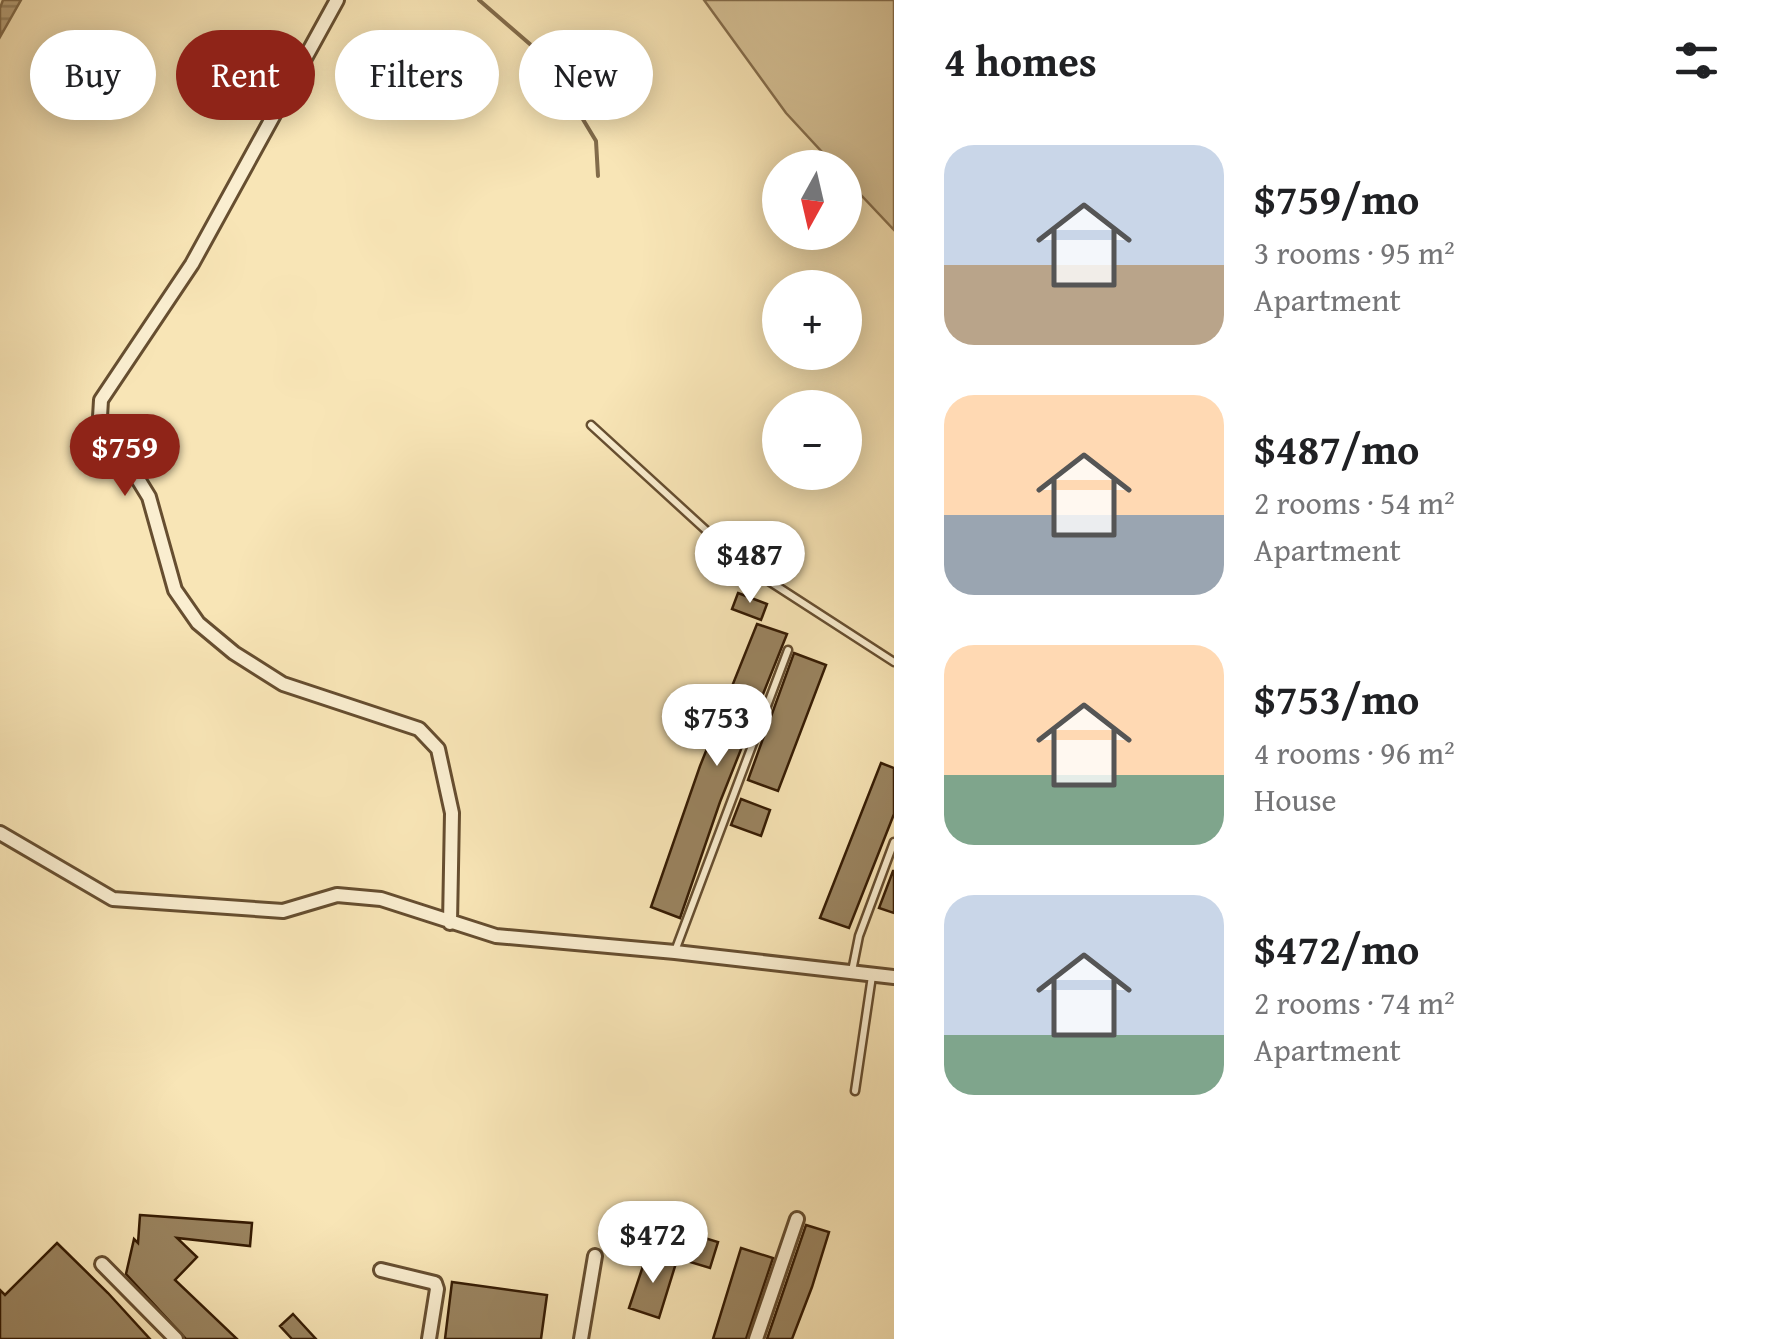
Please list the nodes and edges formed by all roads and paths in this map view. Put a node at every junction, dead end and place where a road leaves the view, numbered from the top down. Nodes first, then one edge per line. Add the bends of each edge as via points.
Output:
1 (337, 0) edge
2 (591, 425) dead end
3 (788, 650) dead end
4 (894, 662) edge
5 (0, 833) edge
6 (894, 842) edge
7 (450, 923) junction
8 (675, 952) junction
9 (852, 972) junction
10 (872, 975) junction
11 (894, 978) edge
12 (856, 1091) dead end
13 (796, 1219) dead end
14 (594, 1256) dead end
15 (102, 1264) dead end
16 (381, 1270) dead end
17 (176, 1339) edge
18 (429, 1339) edge
19 (581, 1339) edge
20 (756, 1339) edge

1 - 7 street via 192,264 101,400 100,417 149,497 175,590 198,623 283,684 420,729 438,748 452,813
2 - 4 lane via 744,565
3 - 8 lane
5 - 7 street via 113,899 283,911 337,896 381,899
6 - 9 lane
7 - 8 street via 496,936
8 - 9 street
9 - 10 street
10 - 11 street
10 - 12 lane
13 - 20 street
14 - 19 street
15 - 17 street
16 - 18 street via 435,1283

